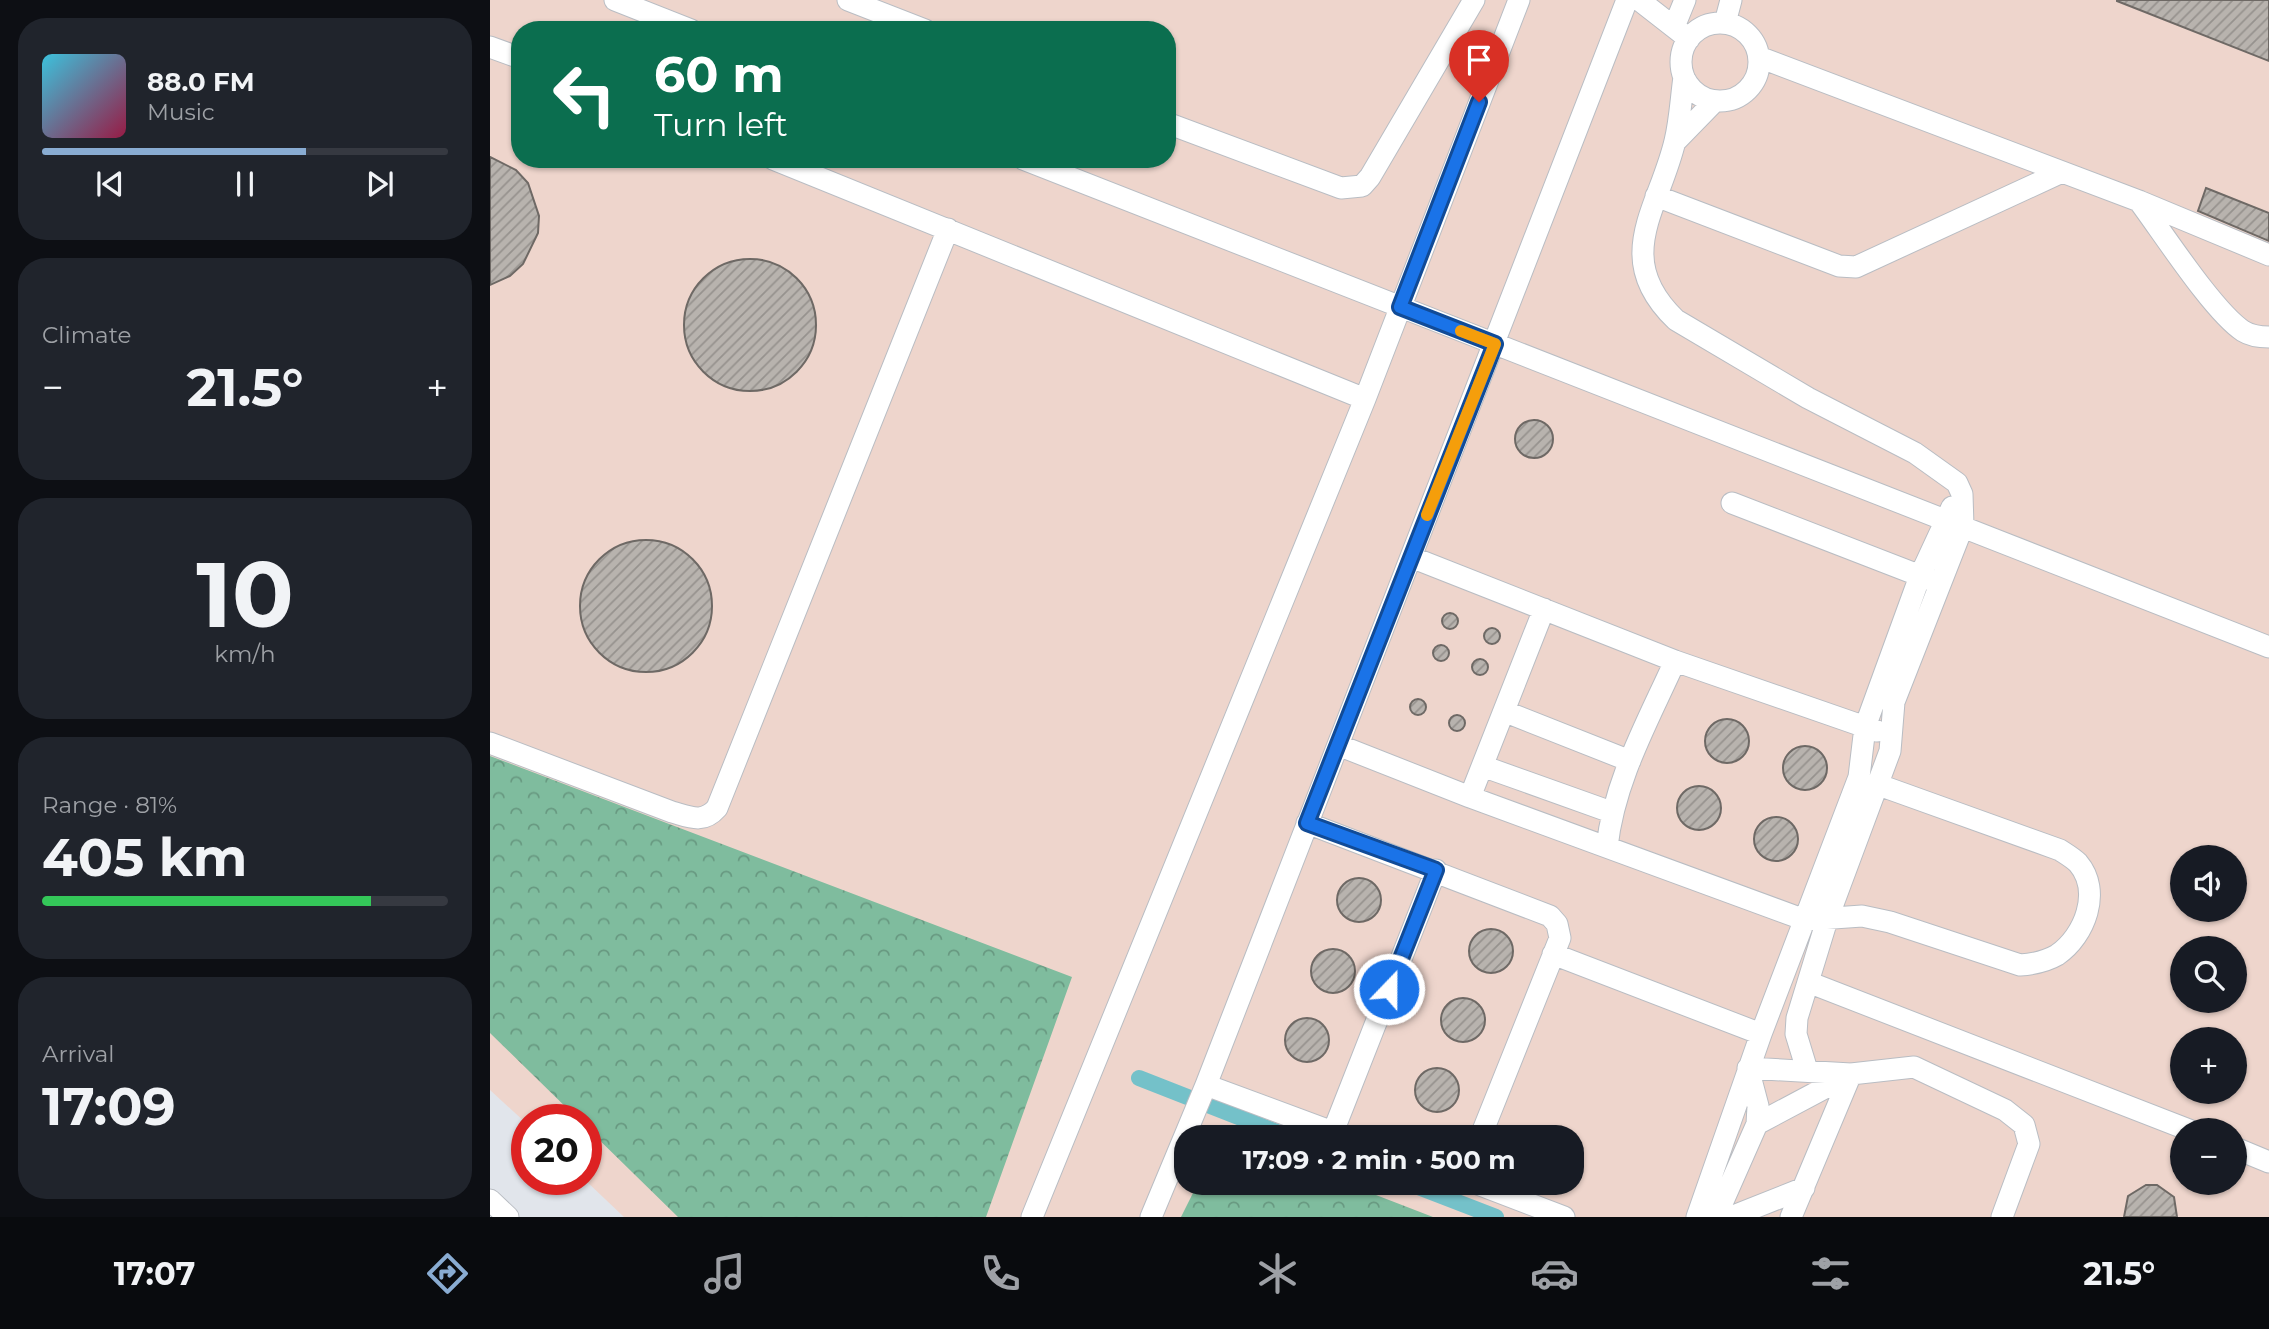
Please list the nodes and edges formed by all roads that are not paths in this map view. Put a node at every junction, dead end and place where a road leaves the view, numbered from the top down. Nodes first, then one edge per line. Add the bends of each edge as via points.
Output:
1 (615, 0) edge
2 (848, 0) edge
3 (1474, 0) edge
4 (1519, 0) edge
5 (1627, 0) edge
6 (1639, 0) edge
7 (1685, 0) edge
8 (1731, 0) edge
9 (668, 21) edge
10 (902, 21) edge
11 (1725, 23) junction
12 (1681, 33) junction
13 (490, 47) edge
14 (511, 55) edge
15 (1759, 57) junction
16 (1684, 77) junction
17 (1716, 101) junction
18 (1176, 126) edge
19 (1675, 142) junction
20 (796, 168) edge
21 (1046, 168) edge
22 (2062, 172) junction
23 (1656, 196) junction
24 (2139, 201) junction
25 (948, 229) junction
26 (2269, 255) edge
27 (1407, 310) junction
28 (2269, 337) edge
29 (1495, 344) junction
30 (1364, 398) junction
31 (1732, 503) dead end
32 (1954, 522) junction
33 (1411, 557) junction
34 (1930, 579) junction
35 (1544, 609) junction
36 (2269, 647) edge
37 (1675, 661) junction
38 (1506, 712) junction
39 (1865, 727) junction
40 (1892, 736) junction
41 (490, 743) edge
42 (1338, 745) junction
43 (1630, 761) junction
44 (1485, 766) junction
45 (1879, 785) junction
46 (1470, 797) junction
47 (1611, 812) junction
48 (1307, 823) junction
49 (1607, 847) junction
50 (1436, 870) junction
51 (1805, 920) junction
52 (1827, 920) junction
53 (1553, 954) junction
54 (1808, 982) junction
55 (1761, 1034) junction
56 (1748, 1068) junction
57 (1807, 1070) junction
58 (1851, 1074) junction
59 (1206, 1085) junction
60 (2170, 1123) edge
61 (1757, 1124) junction
62 (1314, 1125) edge
63 (1345, 1125) edge
64 (1485, 1125) edge
65 (2247, 1154) edge
66 (2269, 1162) edge
67 (1804, 1188) junction
68 (1506, 1195) edge
69 (490, 1200) edge
70 (508, 1217) edge
71 (1032, 1217) edge
72 (1152, 1217) edge
73 (1564, 1217) edge
74 (1698, 1217) edge
75 (1716, 1217) edge
76 (1731, 1217) edge
77 (1791, 1217) edge
78 (2002, 1217) edge

1 - 9 lane
2 - 10 lane
3 - 18 lane via 1362,186 1341,188
4 - 27 lane
5 - 29 lane
6 - 12 lane
7 - 12 lane
8 - 11 lane
11 - 12 lane
11 - 15 lane via 1744,31
12 - 16 lane
13 - 14 lane
15 - 17 lane via 1756,77 1744,93
15 - 22 lane
16 - 17 lane via 1697,93
16 - 19 lane
17 - 19 lane
19 - 23 lane
20 - 25 lane
21 - 27 lane
22 - 23 lane via 1856,267 1839,266
22 - 24 lane
23 - 32 lane via 1642,239 1644,267 1663,307 1686,326 1808,398 1914,453 1956,483 1962,494
24 - 26 lane
24 - 28 lane via 2224,314 2243,331
25 - 30 lane
25 - 41 lane via 710,816 699,820 673,812
27 - 29 lane
27 - 30 lane via 1392,330
29 - 32 lane
29 - 33 lane
30 - 71 lane
31 - 34 lane
32 - 34 lane
32 - 36 lane
33 - 35 lane
33 - 42 lane
34 - 39 lane
34 - 40 lane via 1895,702
35 - 37 lane
35 - 38 lane
37 - 39 lane
37 - 43 lane
38 - 43 lane
38 - 44 lane
39 - 40 lane
39 - 51 lane via 1859,777
40 - 45 lane
42 - 46 lane
42 - 48 lane
43 - 47 lane
44 - 46 lane
44 - 47 lane
45 - 52 lane
45 - 52 lane via 2060,849 2078,863 2087,880 2090,898 2085,920 2058,954 2041,963 2020,965 1890,922 1862,916
46 - 49 lane
47 - 49 lane
48 - 50 lane
48 - 59 lane
49 - 51 lane
50 - 53 lane via 1550,916 1561,932
50 - 63 lane
51 - 52 lane
51 - 55 lane
52 - 54 lane
53 - 55 lane
53 - 64 lane
54 - 57 lane via 1796,1034
54 - 60 lane
55 - 56 lane
56 - 57 lane
56 - 61 lane via 1758,1106
56 - 74 lane
57 - 58 lane
58 - 61 lane
58 - 67 lane
58 - 78 lane via 1914,1067 2014,1115 2028,1134 2029,1144
59 - 62 lane
59 - 72 lane
61 - 75 lane
65 - 66 lane
67 - 76 lane
67 - 77 lane
68 - 73 lane
69 - 70 lane

